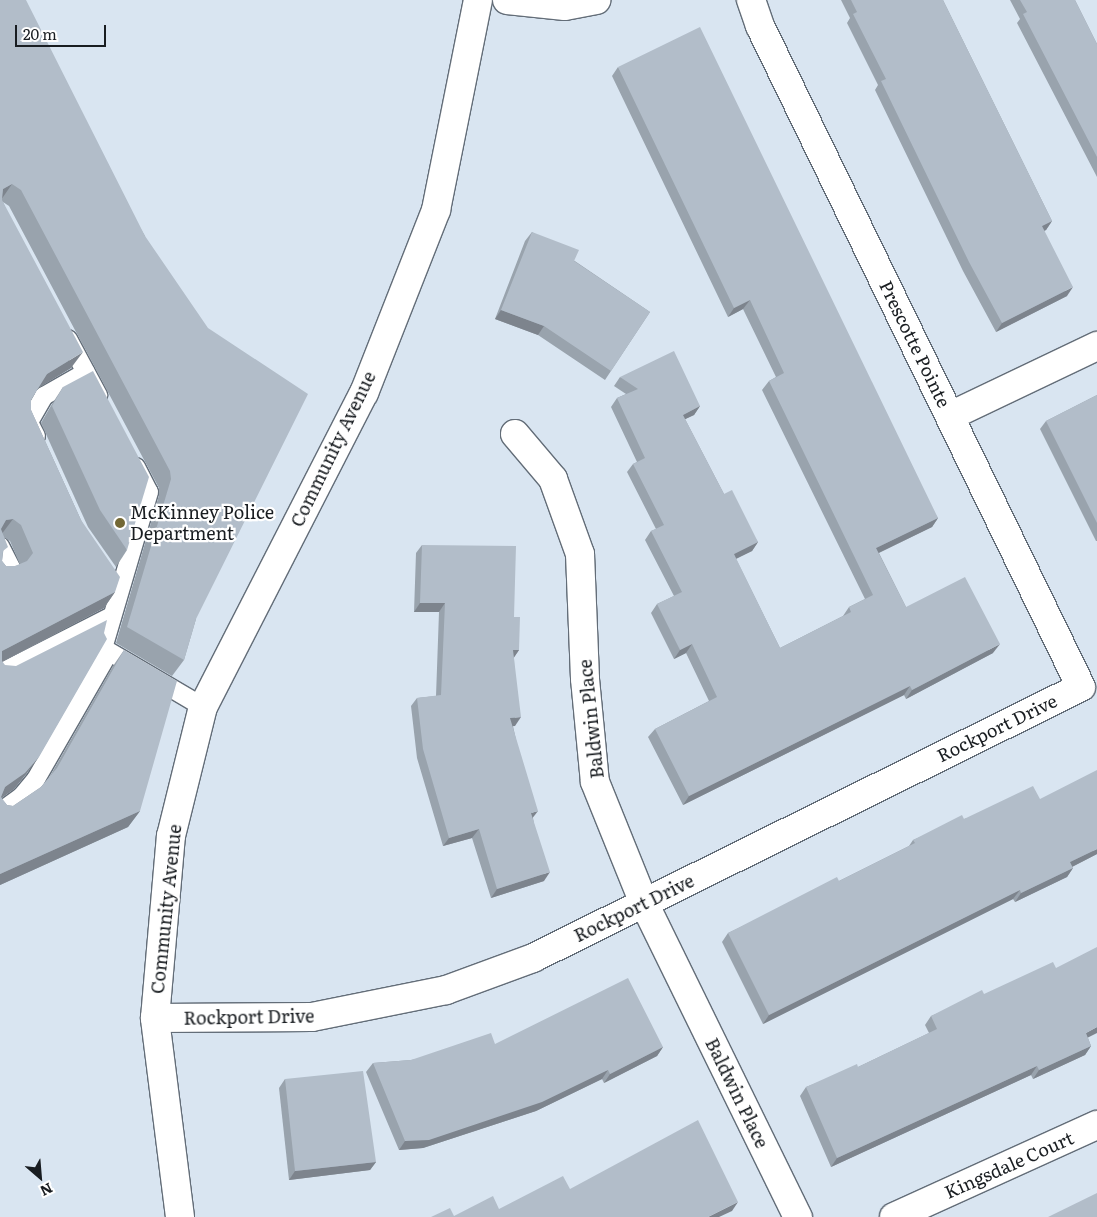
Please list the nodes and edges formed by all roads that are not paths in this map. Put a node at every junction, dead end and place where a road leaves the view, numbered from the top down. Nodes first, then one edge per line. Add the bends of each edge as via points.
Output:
1 (478, 0) edge
2 (507, 0) edge
3 (596, 0) edge
4 (751, 0) edge
5 (58, 321) edge
6 (1097, 346) edge
7 (86, 372) junction
8 (108, 415) edge
9 (950, 416) junction
10 (515, 434) dead end
11 (126, 449) edge
12 (45, 456) edge
13 (0, 546) edge
14 (0, 573) edge
15 (112, 616) junction
16 (109, 652) junction
17 (0, 673) edge
18 (1081, 687) joint
19 (203, 707) junction
20 (0, 812) edge
21 (644, 903) junction
22 (155, 1018) junction
23 (1097, 1126) edge
24 (180, 1217) edge
25 (798, 1217) edge
26 (894, 1217) edge

1 - 19 street, Community Avenue via 436,210 364,393
2 - 3 street via 565,6
4 - 9 street, Prescotte Pointe via 760,26
5 - 7 lane
6 - 9 street
7 - 8 lane
7 - 12 lane via 44,396 29,422
9 - 18 street, Prescotte Pointe
10 - 21 street, Baldwin Place via 552,479 580,554 585,679 595,782
11 - 15 lane via 149,492 114,582
13 - 14 lane via 11,568
15 - 16 lane via 103,648
15 - 17 lane
16 - 19 lane
16 - 20 lane via 36,779
18 - 21 street, Rockport Drive
19 - 22 street, Community Avenue via 171,836
21 - 22 street, Rockport Drive via 533,958 446,990 312,1017
21 - 25 street, Baldwin Place
22 - 24 street, Community Avenue
23 - 26 street, Kingsdale Court

